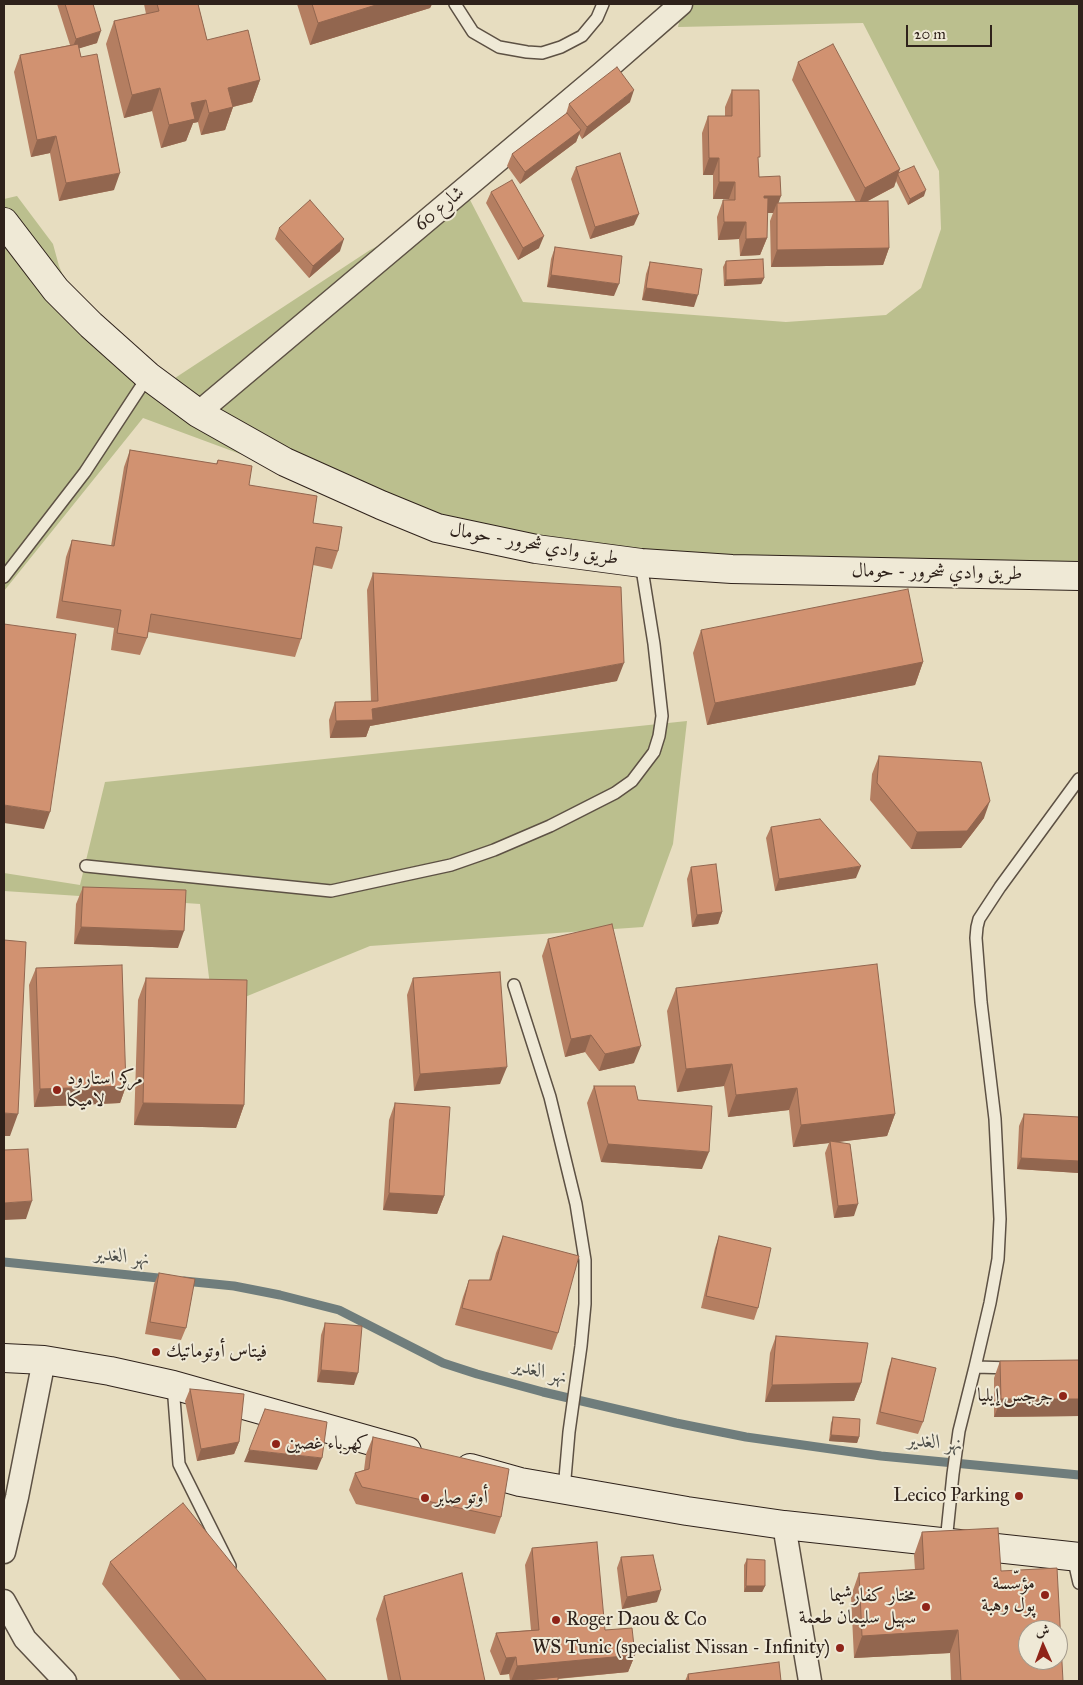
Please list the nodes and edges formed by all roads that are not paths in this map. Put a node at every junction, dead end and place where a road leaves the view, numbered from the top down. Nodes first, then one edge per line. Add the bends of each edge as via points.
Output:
1 (455, 4) edge
2 (603, 4) edge
3 (678, 5) edge
4 (4, 222) edge
5 (148, 376) junction
6 (198, 413) junction
7 (641, 563) junction
8 (1079, 576) edge
9 (4, 577) edge
10 (1079, 780) edge
11 (86, 866) dead end
12 (514, 985) dead end
13 (4, 1358) edge
14 (44, 1360) junction
15 (974, 1367) junction
16 (1028, 1368) edge
17 (173, 1385) junction
18 (564, 1490) junction
19 (784, 1524) junction
20 (946, 1542) junction
21 (4, 1552) edge
22 (1076, 1557) edge
23 (235, 1578) edge
24 (1079, 1583) edge
25 (4, 1600) edge
26 (65, 1681) edge
27 (810, 1681) edge

1 - 2 lane via 473,32 499,47 542,53 582,36 597,18
3 - 6 street, شارع 60
4 - 5 main road, طريق وادي شحرور - حومال via 56,290
5 - 6 main road, طريق وادي شحرور - حومال
5 - 9 lane via 85,472
6 - 7 main road, طريق وادي شحرور - حومال via 286,462 437,528 536,549
7 - 8 main road, طريق وادي شحرور - حومال via 732,569
7 - 11 lane via 662,716 654,752 632,781 606,798 550,826 459,862 331,891
10 - 15 lane via 1000,887 977,927 981,1002 995,1119 1000,1219 998,1259
12 - 18 lane via 550,1097 576,1204 585,1260 584,1304
13 - 14 main road
14 - 17 main road
14 - 21 street
15 - 16 lane
15 - 20 lane via 959,1431
17 - 18 main road via 520,1482
17 - 23 lane via 179,1464
18 - 19 main road
19 - 20 main road
19 - 27 street
20 - 22 main road
22 - 24 lane
25 - 26 street via 25,1639

